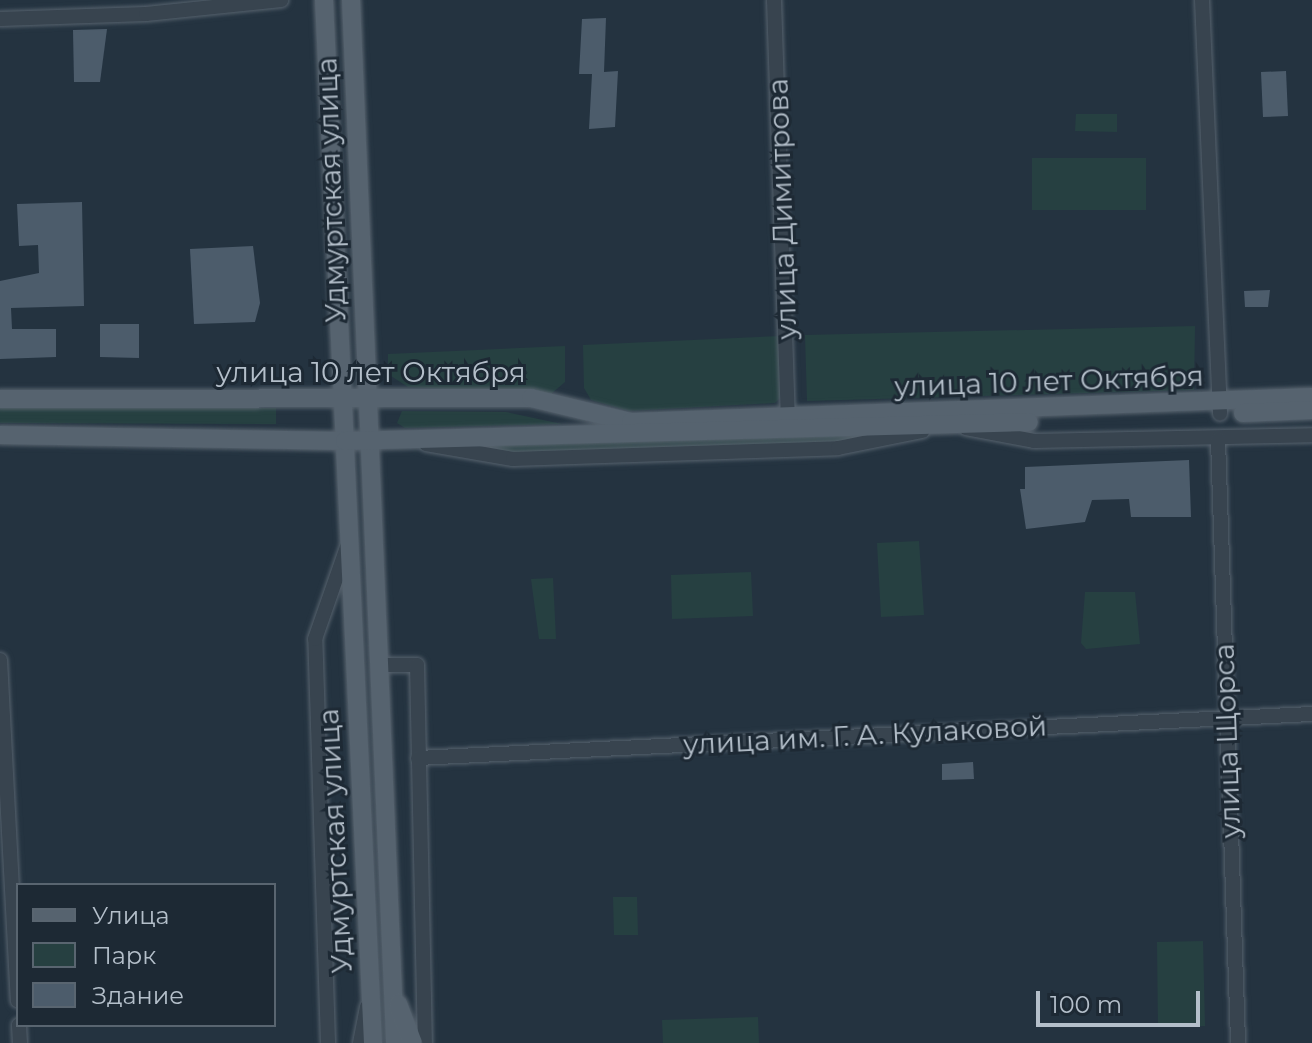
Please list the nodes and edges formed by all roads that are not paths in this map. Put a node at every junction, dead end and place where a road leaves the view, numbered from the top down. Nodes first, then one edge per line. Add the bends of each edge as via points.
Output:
1 (281, 0) edge
2 (324, 0) edge
3 (351, 0) edge
4 (774, 0) edge
5 (1202, 0) edge
6 (0, 19) edge
7 (1312, 397) edge
8 (0, 399) edge
9 (343, 400) junction
10 (368, 400) junction
11 (1220, 409) junction
12 (1312, 410) edge
13 (788, 424) junction
14 (951, 425) junction
15 (0, 435) edge
16 (1312, 435) edge
17 (397, 439) junction
18 (1218, 439) junction
19 (369, 440) junction
20 (345, 441) junction
21 (349, 540) junction
22 (0, 660) edge
23 (379, 665) junction
24 (1312, 714) edge
25 (1226, 717) junction
26 (418, 758) junction
27 (16, 963) edge
28 (393, 988) junction
29 (370, 991) junction
30 (426, 1002) junction
31 (328, 1043) edge
32 (360, 1043) edge
33 (373, 1043) edge
34 (395, 1043) edge
35 (413, 1043) edge
36 (425, 1043) edge
37 (1238, 1043) edge

1 - 6 street via 146,14
2 - 9 main road, Удмуртская улица
3 - 10 main road, Удмуртская улица
4 - 13 street, улица Димитрова
5 - 11 street
7 - 11 main road, улица 10 лет Октября
8 - 9 main road, улица 10 лет Октября
9 - 10 main road, улица 10 лет Октября
9 - 20 main road, Удмуртская улица
10 - 13 main road, улица 10 лет Октября via 531,398 631,422
10 - 19 main road, Удмуртская улица
11 - 12 main road, улица 10 лет Октября
11 - 13 main road, улица 10 лет Октября
11 - 14 main road, улица 10 лет Октября
13 - 14 main road, улица 10 лет Октября
13 - 17 main road, улица 10 лет Октября
14 - 17 street, улица 10 лет Октября via 838,448 513,459
14 - 18 street, улица 10 лет Октября via 1034,441
15 - 20 main road, улица 10 лет Октября
16 - 18 street, улица 10 лет Октября
17 - 19 main road, улица 10 лет Октября
18 - 25 street, улица Щорса
19 - 20 main road, улица 10 лет Октября
19 - 23 main road, Удмуртская улица
20 - 21 main road, Удмуртская улица
21 - 29 main road, Удмуртская улица
21 - 31 street, Удмуртская улица via 315,639
22 - 27 street
23 - 26 street via 417,665
23 - 28 main road, Удмуртская улица
24 - 25 street, улица им. Г. А. Кулаковой
25 - 26 street, улица им. Г. А. Кулаковой
25 - 37 street, улица Щорса
26 - 30 street
28 - 30 street via 408,1004
28 - 34 main road, Удмуртская улица
28 - 35 main road
29 - 32 street
29 - 33 main road, Удмуртская улица
30 - 36 street

